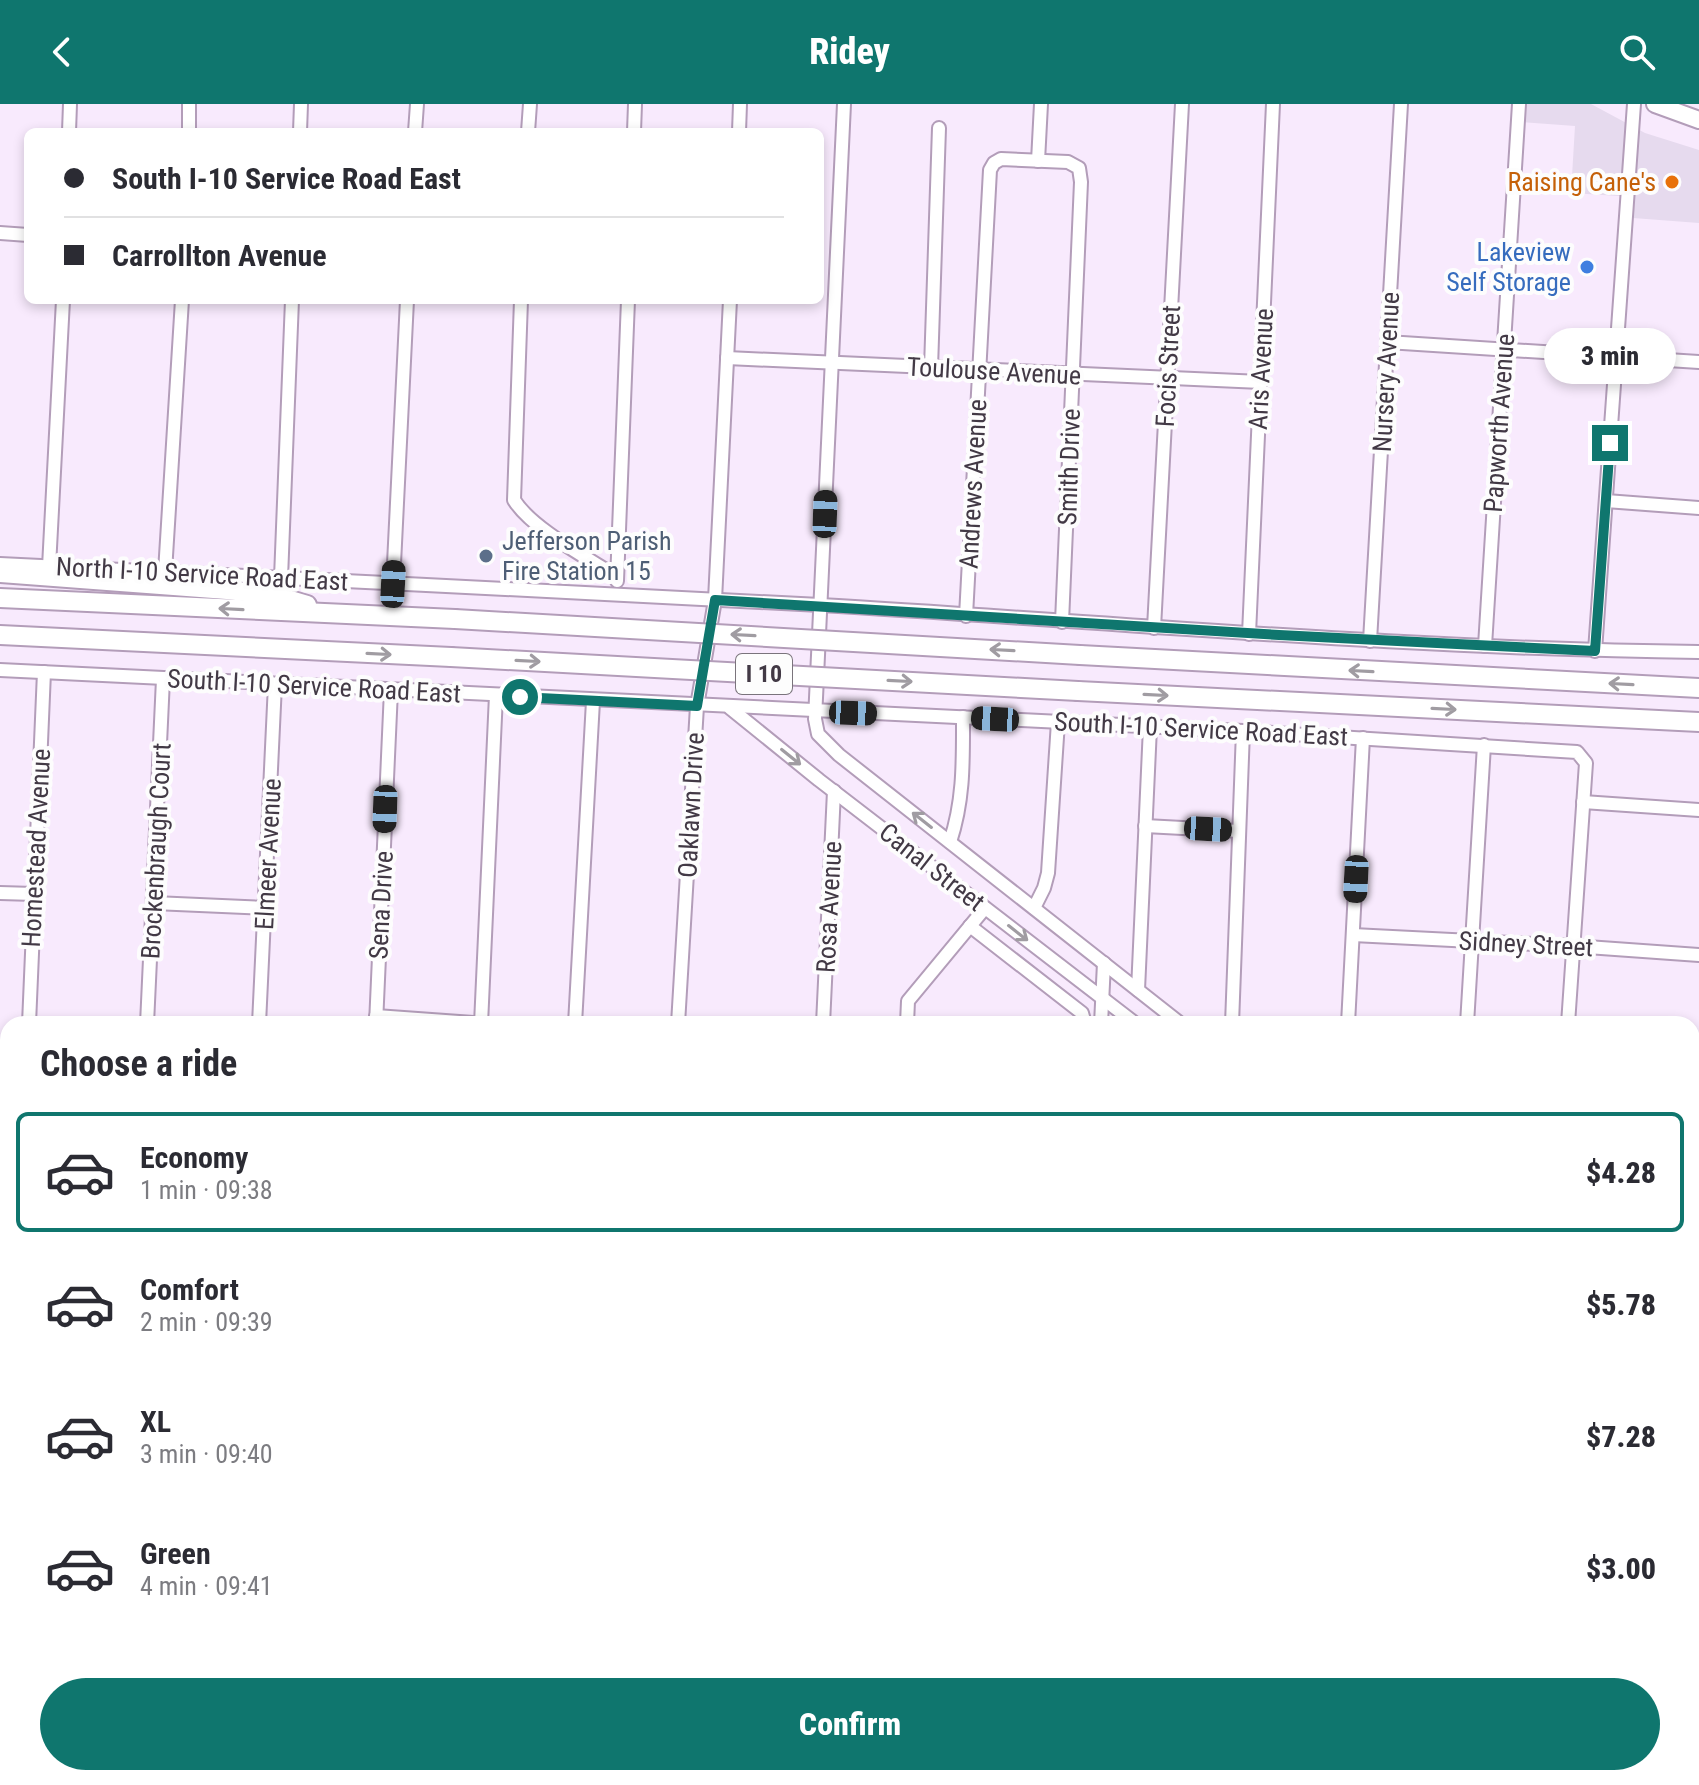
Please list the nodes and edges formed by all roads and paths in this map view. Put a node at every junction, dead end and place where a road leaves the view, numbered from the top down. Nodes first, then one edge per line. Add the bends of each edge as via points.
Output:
1 (70, 104) edge
2 (189, 104) edge
3 (301, 104) edge
4 (417, 104) edge
5 (530, 104) edge
6 (635, 104) edge
7 (740, 104) edge
8 (844, 104) edge
9 (1041, 104) edge
10 (1182, 104) edge
11 (1273, 104) edge
12 (1401, 104) edge
13 (1519, 104) edge
14 (1634, 104) edge
15 (1655, 104) edge
16 (1699, 120) edge
17 (69, 128) edge
18 (189, 128) edge
19 (300, 128) edge
20 (415, 128) edge
21 (528, 128) edge
22 (634, 128) edge
23 (739, 128) edge
24 (939, 128) dead end
25 (1038, 161) junction
26 (0, 233) edge
27 (24, 235) edge
28 (63, 304) edge
29 (182, 304) edge
30 (292, 304) edge
31 (407, 304) edge
32 (521, 304) edge
33 (628, 304) edge
34 (730, 304) edge
35 (1387, 342) junction
36 (1503, 349) junction
37 (1617, 356) junction
38 (727, 358) junction
39 (1699, 362) edge
40 (831, 363) junction
41 (931, 368) junction
42 (978, 370) junction
43 (1073, 375) junction
44 (1168, 377) junction
45 (1261, 382) junction
46 (1606, 501) junction
47 (1699, 508) edge
48 (0, 564) edge
49 (49, 567) junction
50 (165, 572) junction
51 (0, 573) edge
52 (617, 577) junction
53 (281, 578) junction
54 (393, 584) junction
55 (616, 596) junction
56 (0, 598) edge
57 (715, 600) junction
58 (822, 605) junction
59 (337, 613) junction
60 (966, 616) junction
61 (1062, 622) junction
62 (1154, 628) junction
63 (1249, 634) junction
64 (0, 635) edge
65 (112, 640) junction
66 (1370, 641) junction
67 (0, 643) edge
68 (1485, 646) junction
69 (1595, 651) junction
70 (1699, 652) edge
71 (0, 670) edge
72 (44, 672) junction
73 (163, 679) junction
74 (275, 684) junction
75 (1699, 688) edge
76 (391, 690) junction
77 (496, 695) junction
78 (593, 701) junction
79 (697, 706) junction
80 (730, 708) junction
81 (815, 712) junction
82 (963, 717) junction
83 (1610, 718) junction
84 (1058, 722) junction
85 (1699, 722) edge
86 (1150, 727) junction
87 (1243, 731) junction
88 (1699, 734) edge
89 (1363, 738) junction
90 (1484, 745) junction
91 (834, 791) junction
92 (1583, 802) junction
93 (1699, 810) edge
94 (1145, 826) junction
95 (1239, 831) junction
96 (950, 842) junction
97 (0, 893) edge
98 (34, 894) junction
99 (154, 903) junction
100 (265, 908) junction
101 (985, 908) junction
102 (1034, 908) junction
103 (970, 926) junction
104 (1353, 935) junction
105 (1472, 941) junction
106 (1573, 946) junction
107 (1699, 955) edge
108 (1104, 963) junction
109 (1138, 990) junction
110 (1102, 998) junction
111 (29, 1016) edge
112 (147, 1016) edge
113 (259, 1016) edge
114 (376, 1016) edge
115 (483, 1016) edge
116 (575, 1016) edge
117 (678, 1016) edge
118 (823, 1016) edge
119 (908, 1016) edge
120 (1080, 1016) edge
121 (1101, 1016) edge
122 (1126, 1016) edge
123 (1171, 1016) edge
124 (1232, 1016) edge
125 (1348, 1016) edge
126 (1467, 1016) edge
127 (1569, 1016) edge

1 - 17 street
2 - 18 street
3 - 19 street
4 - 20 street
5 - 21 street
6 - 22 street
7 - 23 street
8 - 40 street
9 - 25 street
10 - 44 street, Focis Street
11 - 45 street, Aris Avenue
12 - 35 street, Nursery Avenue
13 - 36 street, Papworth Avenue
14 - 37 street
15 - 16 main road
24 - 41 street
25 - 42 street, Andrews Avenue via 1001,159 990,170
25 - 43 street, Smith Drive via 1068,162 1079,168
26 - 27 street
28 - 49 street
29 - 50 street
30 - 53 street
31 - 54 street
32 - 52 street via 514,500 553,536
33 - 52 street
34 - 38 street, Oaklawn Drive
35 - 36 street
35 - 66 street, Nursery Avenue
36 - 37 street
36 - 68 street, Papworth Avenue
37 - 39 street
37 - 46 street
38 - 40 street, Toulouse Avenue
38 - 57 street, Oaklawn Drive
40 - 41 street, Toulouse Avenue
40 - 58 street
41 - 42 street, Toulouse Avenue
42 - 43 street, Toulouse Avenue
42 - 60 street, Andrews Avenue
43 - 44 street, Toulouse Avenue
43 - 61 street, Smith Drive
44 - 45 street, Toulouse Avenue
44 - 62 street, Focis Street
45 - 63 street, Aris Avenue
46 - 47 street
46 - 69 street
48 - 49 street, North I-10 Service Road East
49 - 50 street, North I-10 Service Road East
50 - 53 street, North I-10 Service Road East
51 - 59 highway via 273,595
52 - 55 street
53 - 54 street, North I-10 Service Road East
54 - 55 street, North I-10 Service Road East
55 - 57 street, North I-10 Service Road East
59 -> 56 highway, I 10
57 - 58 street, North I-10 Service Road East
57 - 79 street, Oaklawn Drive
58 - 60 street, North I-10 Service Road East
58 - 81 street
75 -> 59 highway, I 10, bridge
60 - 61 street, North I-10 Service Road East
61 - 62 street, North I-10 Service Road East
62 - 63 street, North I-10 Service Road East
63 - 66 street, North I-10 Service Road East
64 - 65 highway, I 10
65 - 67 highway
65 -> 83 highway, I 10, bridge
66 - 68 street, North I-10 Service Road East
68 - 69 street, North I-10 Service Road East
69 - 70 street, North I-10 Service Road East
71 - 72 street, South I-10 Service Road East
72 - 73 street, South I-10 Service Road East
72 - 98 street, Homestead Avenue
73 - 74 street, South I-10 Service Road East
73 - 99 street, Brockenbraugh Court
74 - 76 street, South I-10 Service Road East
74 - 100 street, Elmeer Avenue
76 - 77 street, South I-10 Service Road East
76 - 114 street, Sena Drive
77 - 78 street, South I-10 Service Road East
77 - 115 street
78 - 79 street, South I-10 Service Road East
78 - 116 street
79 - 80 street, South I-10 Service Road East
79 - 117 street, Oaklawn Drive
80 - 81 street, South I-10 Service Road East
80 -> 91 street, Canal Street
81 - 82 street, South I-10 Service Road East
96 -> 81 street, Canal Street via 826,745 818,734
82 - 84 street, South I-10 Service Road East
82 - 96 street via 963,787
83 - 85 highway
83 - 88 highway, I 10
84 - 86 street, South I-10 Service Road East
84 - 102 street via 1048,873
86 - 87 street, South I-10 Service Road East
86 - 94 street
87 - 89 street, South I-10 Service Road East
87 - 95 street
89 - 90 street, South I-10 Service Road East
89 - 104 street
90 - 92 street, South I-10 Service Road East via 1577,752 1586,763
90 - 105 street
91 - 101 street, Canal Street
91 - 118 street, Rosa Avenue
92 - 93 street
92 - 106 street
94 - 95 street
94 - 109 street
95 - 124 street
96 - 102 street, Canal Street
97 - 98 street
98 - 111 street, Homestead Avenue
99 - 100 street
99 - 112 street, Brockenbraugh Court
100 - 113 street, Elmeer Avenue
101 - 103 street
101 -> 110 street, Canal Street
102 - 108 street, Canal Street
103 - 119 street via 908,1001
103 - 120 street
104 - 105 street, Sidney Street
104 - 125 street
105 - 106 street, Sidney Street
105 - 126 street
106 - 107 street, Sidney Street
106 - 127 street
108 - 109 street, Canal Street
108 - 110 street
109 - 123 street, Canal Street
110 - 121 street
110 - 122 street, Canal Street

